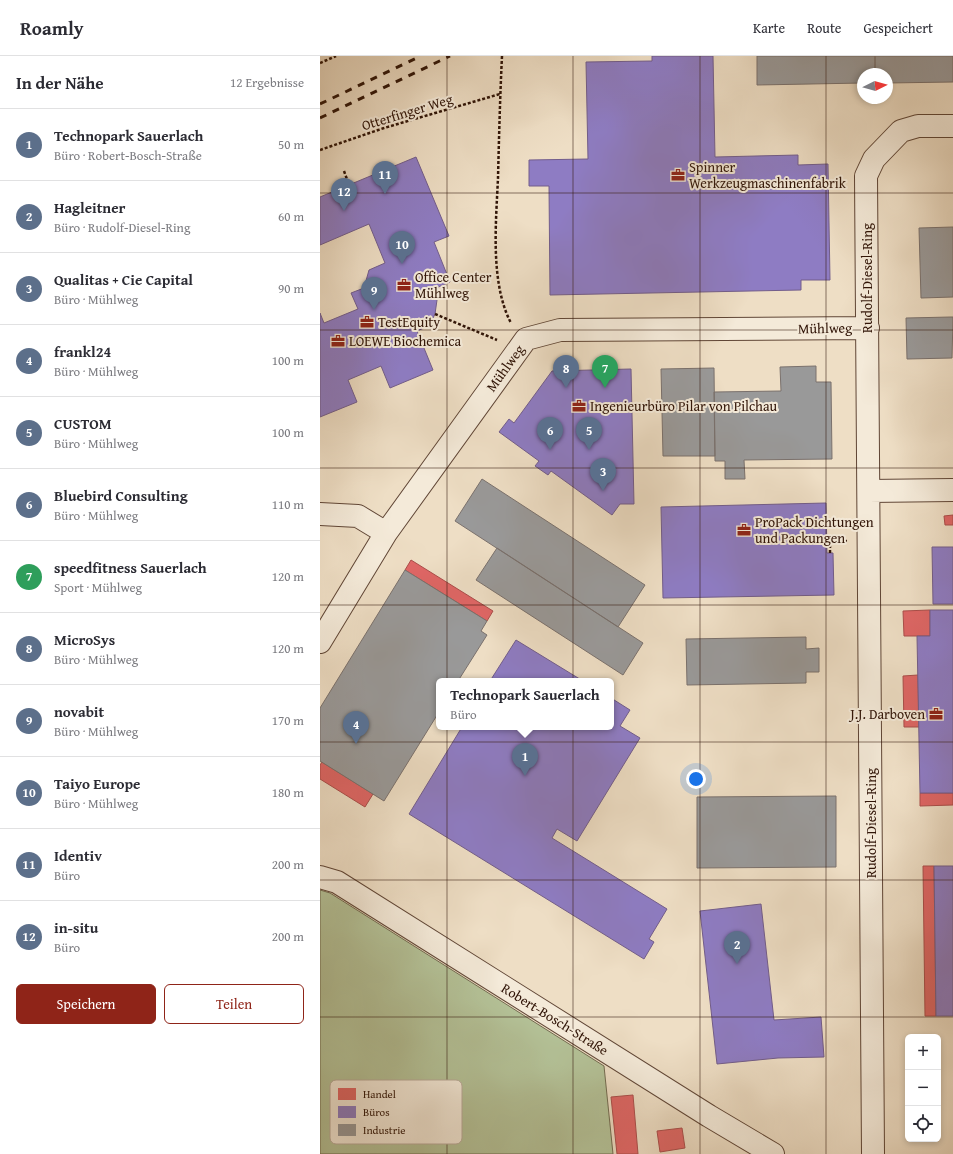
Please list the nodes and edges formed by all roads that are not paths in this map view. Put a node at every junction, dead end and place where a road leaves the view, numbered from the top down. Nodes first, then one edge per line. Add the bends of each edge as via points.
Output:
1 (953, 126) edge
2 (868, 328) junction
3 (953, 490) edge
4 (869, 491) junction
5 (320, 514) edge
6 (386, 533) junction
7 (320, 642) edge
8 (320, 861) edge
9 (329, 880) edge
10 (773, 1154) edge
11 (873, 1154) edge

1 - 2 street, Rudolf-Diesel-Ring via 918,126 901,131 874,159 866,176
2 - 4 street, Rudolf-Diesel-Ring
2 - 6 street, Mühlweg via 560,330 526,339
3 - 4 street
4 - 11 street, Rudolf-Diesel-Ring
5 - 6 street via 358,516
6 - 7 street, Mühlweg
8 - 9 street, Robert-Bosch-Straße
9 - 10 street, Robert-Bosch-Straße

